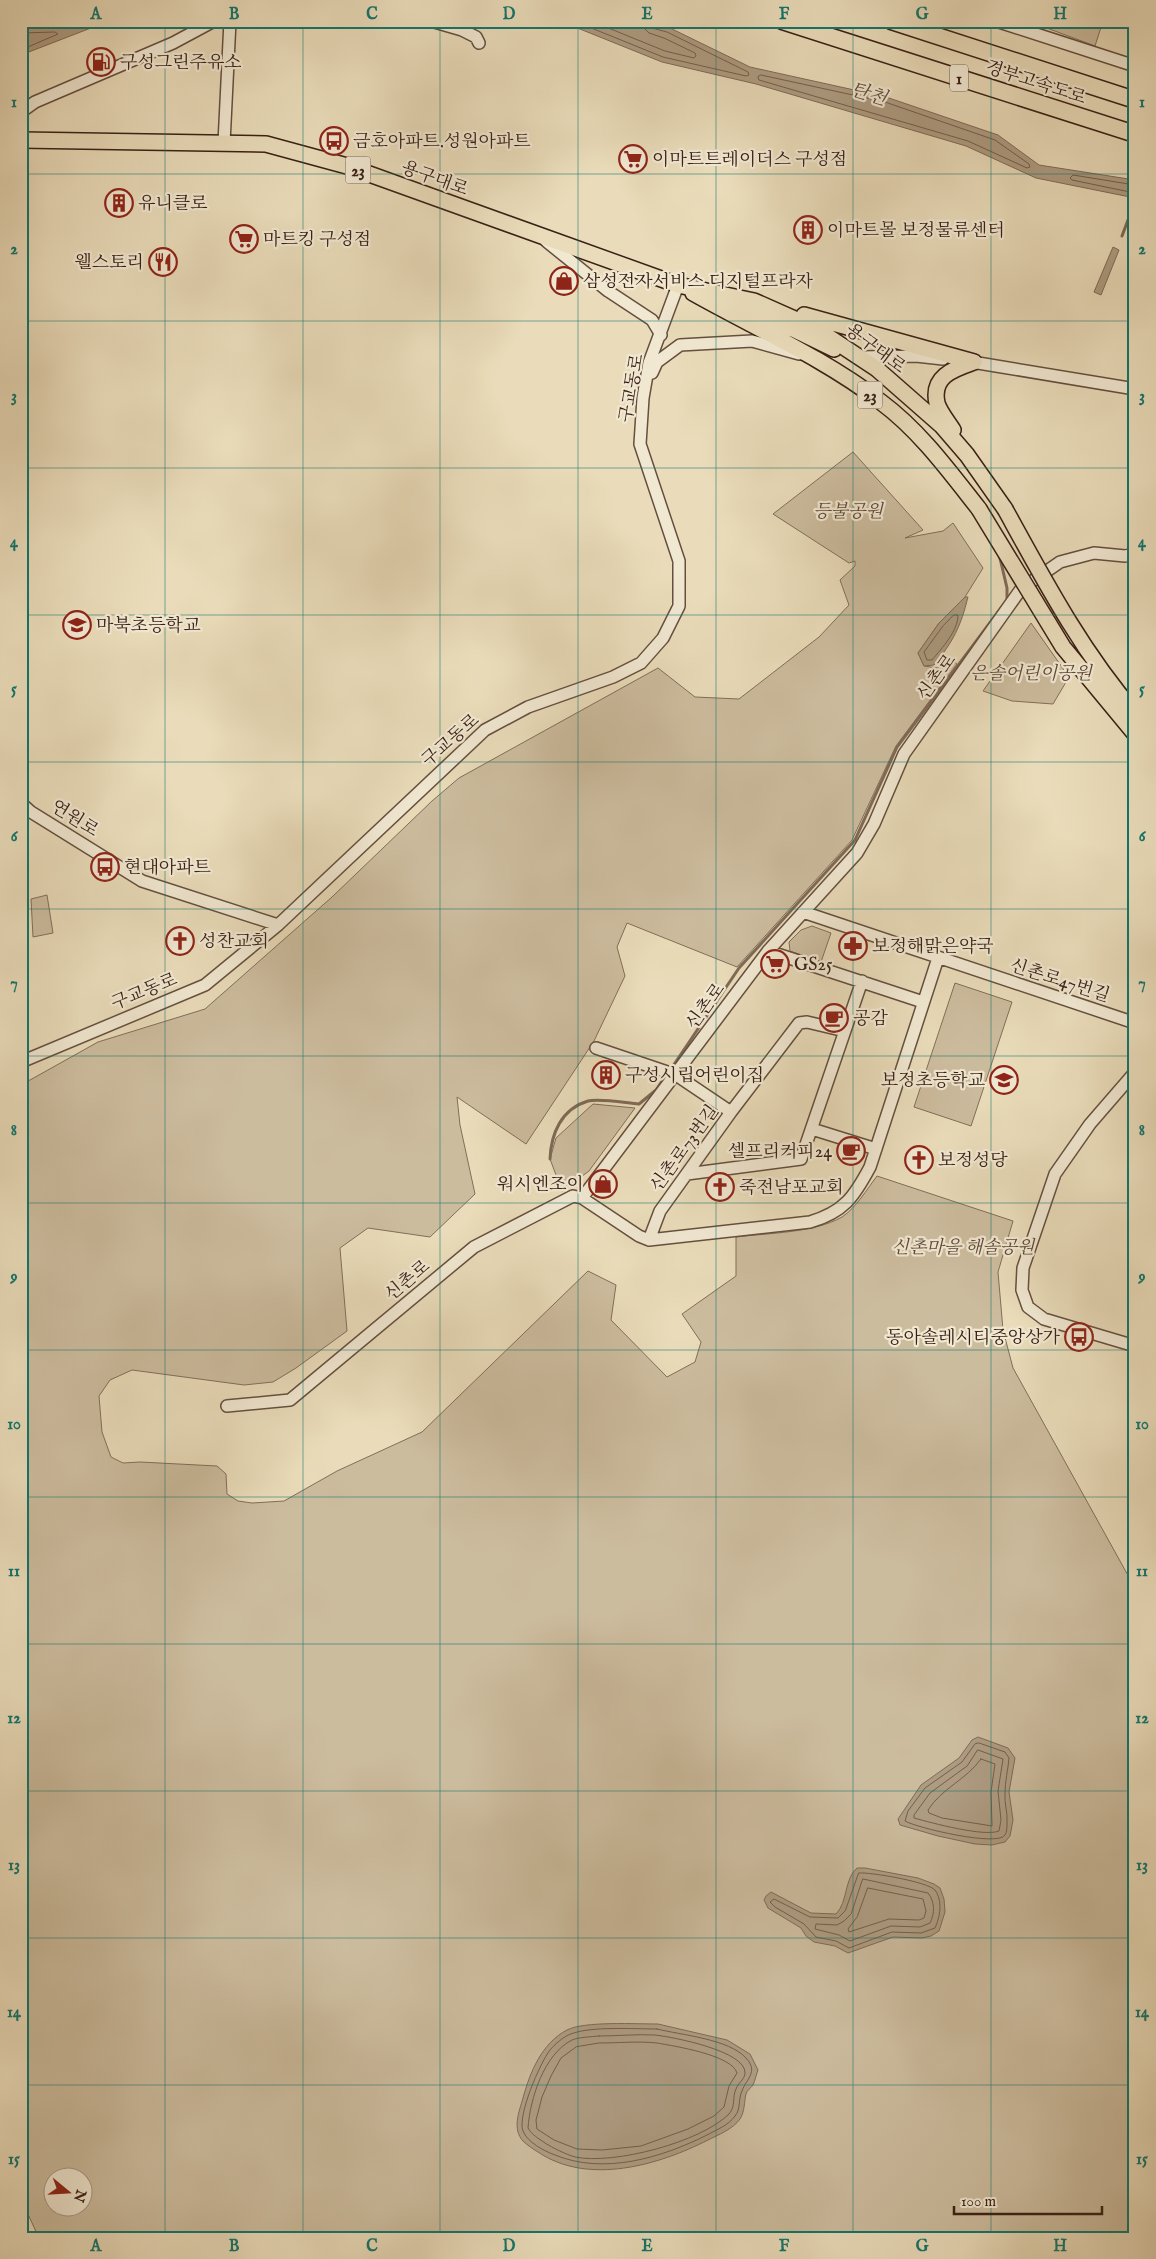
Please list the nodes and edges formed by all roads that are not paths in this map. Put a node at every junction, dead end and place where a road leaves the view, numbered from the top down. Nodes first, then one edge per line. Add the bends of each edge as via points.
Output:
1 (214, 21) edge
2 (230, 21) edge
3 (431, 21) edge
4 (782, 21) edge
5 (891, 21) edge
6 (996, 21) edge
7 (479, 43) dead end
8 (1135, 66) edge
9 (1135, 100) edge
10 (21, 112) edge
11 (1135, 134) edge
12 (21, 140) edge
13 (224, 143) junction
14 (539, 235) junction
15 (678, 285) junction
16 (754, 301) junction
17 (733, 316) junction
18 (661, 335) junction
19 (810, 357) junction
20 (860, 357) junction
21 (974, 362) junction
22 (1135, 389) edge
23 (643, 398) junction
24 (967, 455) junction
25 (1135, 554) edge
26 (1135, 713) edge
27 (1135, 734) edge
28 (21, 803) edge
29 (803, 912) junction
30 (278, 924) junction
31 (768, 951) junction
32 (938, 958) junction
33 (862, 981) junction
34 (924, 1002) junction
35 (1135, 1023) edge
36 (845, 1031) junction
37 (596, 1048) dead end
38 (21, 1062) edge
39 (1135, 1072) edge
40 (676, 1074) junction
41 (731, 1112) junction
42 (812, 1129) junction
43 (876, 1148) junction
44 (687, 1174) junction
45 (582, 1198) junction
46 (650, 1240) junction
47 (1135, 1346) edge
48 (227, 1406) dead end

1 - 10 street via 174,44 35,102
2 - 13 street
3 - 7 street via 462,30 476,37
4 - 11 highway, 경부고속도로 / 1
5 - 9 highway, 경부고속도로 / 1
6 - 8 street
12 - 13 main road, 용구대로 / 23
13 - 14 main road, 용구대로 / 23 via 266,144 302,152
14 - 15 main road, 용구대로 / 23
14 - 18 street via 608,291 652,320
15 - 16 main road, 용구대로 / 23
15 - 17 main road, 용구대로 / 23
15 - 18 street, 구교동로
15 - 20 main road via 794,330 830,348
16 - 20 main road, 용구대로 / 23 via 815,328
16 - 21 main road
17 - 19 main road, 용구대로 / 23
17 - 20 main road via 827,353 846,358
18 - 23 street, 구교동로 via 649,363
19 - 23 street via 752,341 680,345 657,362
19 - 27 main road, 용구대로 / 23, bridge via 882,402 922,439 979,509 1063,648
20 - 21 street via 916,356
20 - 24 main road, 용구대로 / 23 via 942,426
21 - 22 street
21 - 24 main road via 949,370 938,383 937,403
23 - 30 street, 구교동로 via 640,444 679,561 679,606 663,638 641,663 613,678 528,707 485,730
24 - 26 main road, 용구대로 / 23, bridge via 1005,508 1074,631 1112,687
25 - 29 street, 신촌로 via 1094,552 1060,562 1021,589 904,754 858,853
28 - 30 street, 연원로 via 142,881
29 - 31 street, 신촌로
29 - 32 street, 신촌로47번길
30 - 38 street, 구교동로 via 205,985
31 - 33 street
31 - 40 street, 신촌로
32 - 34 street
32 - 35 street, 신촌로47번길
33 - 34 street
33 - 36 street
34 - 43 street
36 - 41 street, 신촌로73번길 via 799,1023
36 - 42 street
37 - 40 street
39 - 47 street via 1090,1124 1055,1174 1023,1268 1022,1290 1028,1307 1044,1319
40 - 41 street
40 - 45 street, 신촌로
41 - 44 street, 신촌로73번길
42 - 43 street
42 - 44 street via 801,1160
43 - 46 street via 858,1189 846,1204 828,1216 810,1222
44 - 46 street, 신촌로73번길 via 660,1212
45 - 46 street
45 - 48 street, 신촌로 via 573,1196 474,1247 290,1400

